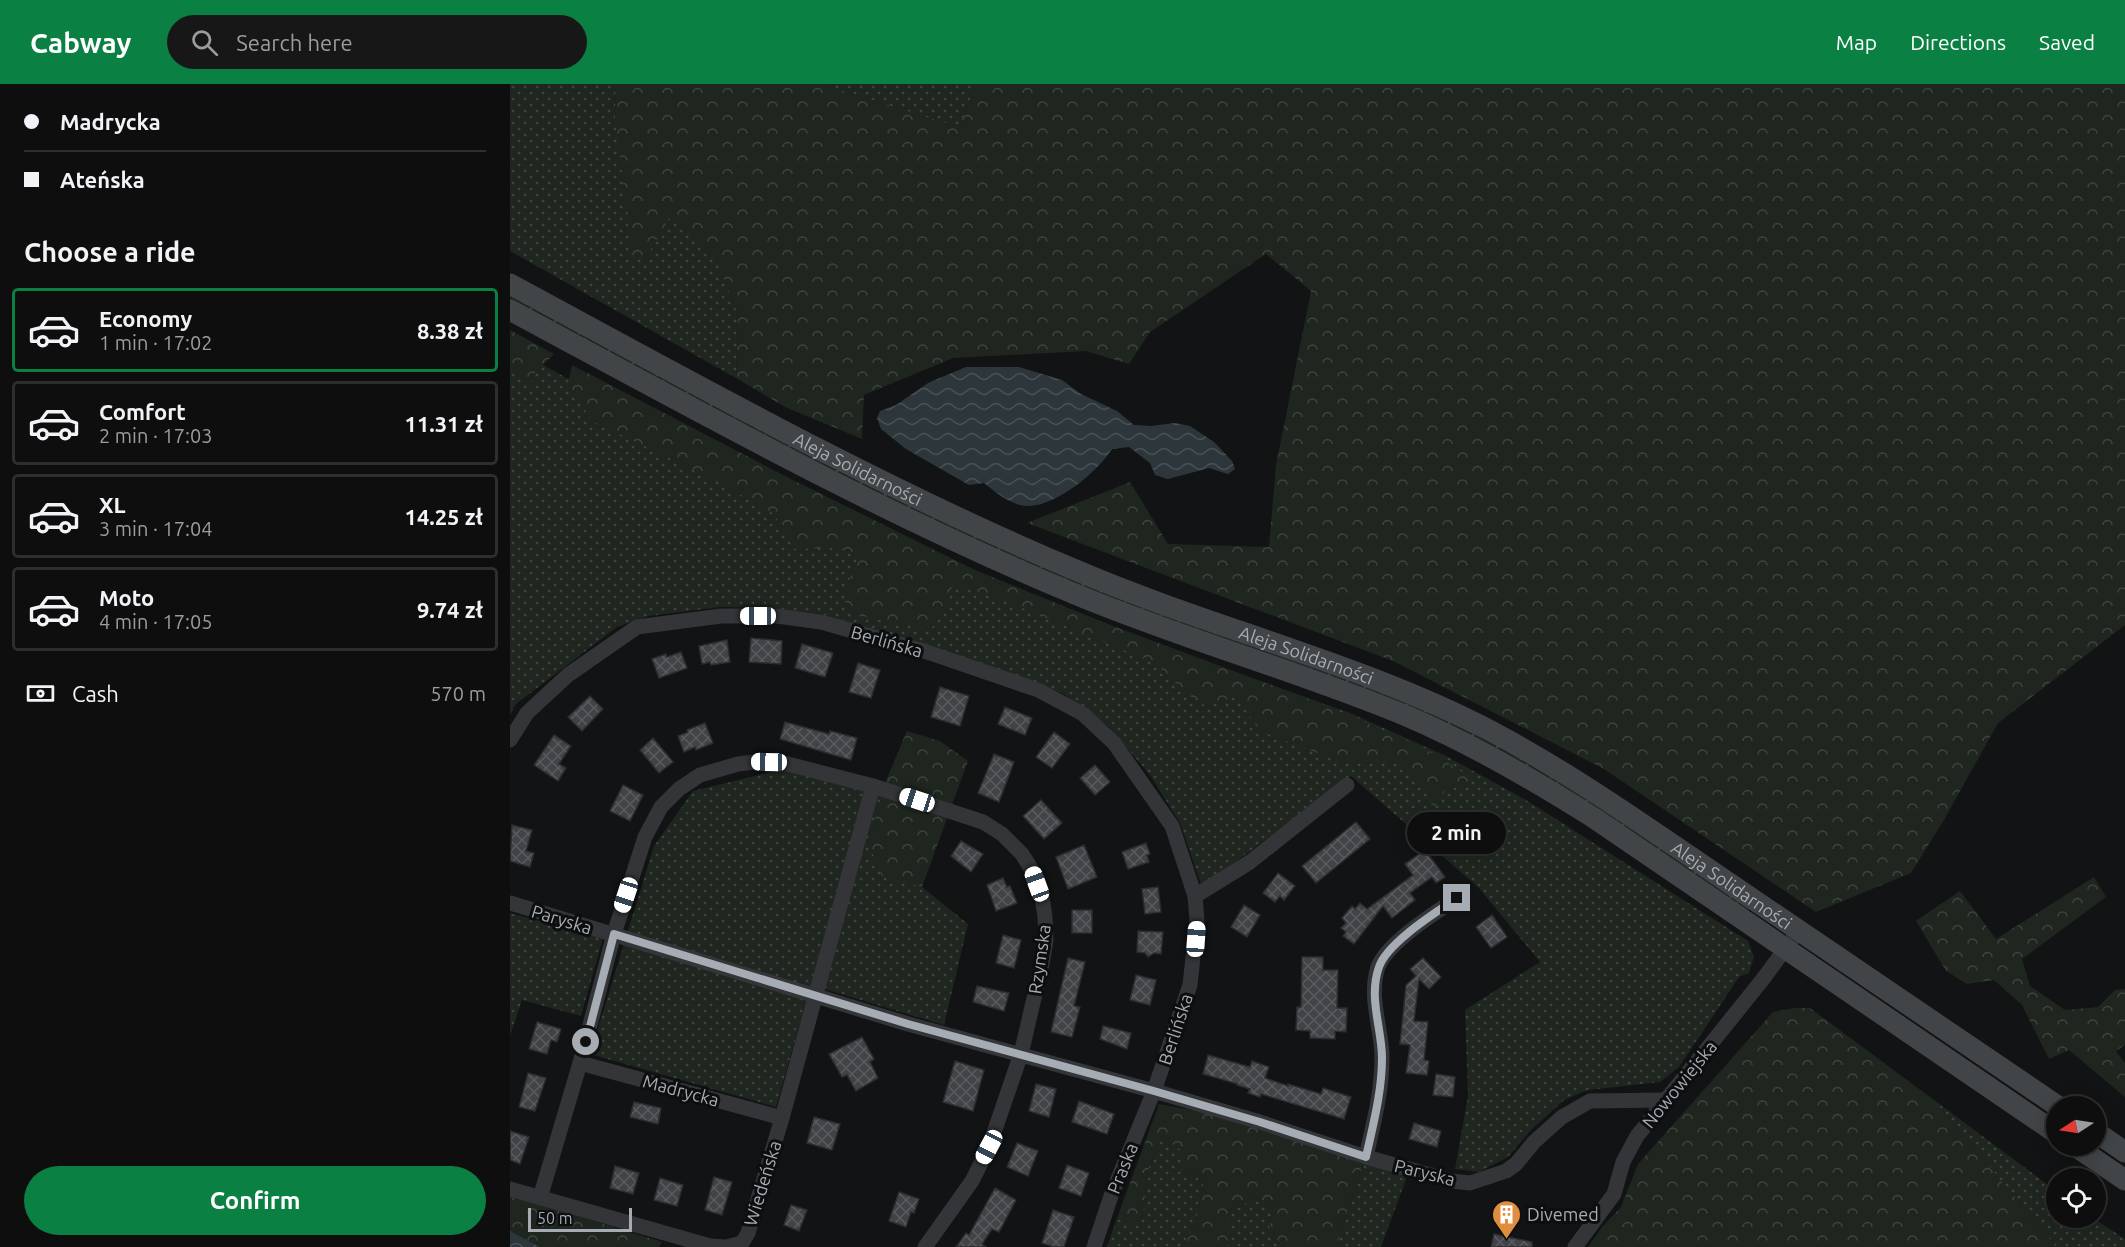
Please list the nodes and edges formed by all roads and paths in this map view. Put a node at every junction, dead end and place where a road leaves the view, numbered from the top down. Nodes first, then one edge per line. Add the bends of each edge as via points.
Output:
1 (510, 284) edge
2 (510, 310) edge
3 (510, 740) edge
4 (1347, 785) dead end
5 (873, 786) junction
6 (1194, 896) junction
7 (1457, 898) dead end
8 (510, 903) edge
9 (1799, 930) junction
10 (614, 934) junction
11 (1786, 949) junction
12 (815, 995) junction
13 (1022, 1054) junction
14 (580, 1063) junction
15 (1154, 1091) junction
16 (2046, 1098) edge
17 (1665, 1100) junction
18 (782, 1118) junction
19 (2046, 1126) edge
20 (2106, 1139) edge
21 (2125, 1152) edge
22 (2090, 1156) edge
23 (1366, 1157) junction
24 (2125, 1180) edge
25 (510, 1189) edge
26 (540, 1198) junction
27 (925, 1247) edge
28 (1094, 1247) edge
29 (1575, 1247) edge

1 - 9 main road, Aleja Solidarności via 818,450 968,523 1086,574 1371,678 1470,721 1580,783
2 - 11 main road, Aleja Solidarności via 818,475 950,540 1079,596 1365,700 1471,746 1577,807
3 - 6 street, Berlińska via 527,713 567,675 637,627 721,616 777,616 821,622 927,652 1038,690 1083,714 1114,743 1172,826
4 - 6 street via 1250,862
5 - 10 street, Rzymska via 784,763 738,764 700,775 679,789 650,827
5 - 12 street
5 - 13 street, Rzymska via 983,822 1002,834 1033,872 1042,896 1046,940
6 - 15 street, Berlińska via 1197,920 1190,985
7 - 23 street via 1392,947 1379,966 1375,1018 1382,1056 1379,1096
8 - 10 street, Paryska
9 - 11 street, Nowowiejska
9 - 16 main road, Aleja Solidarności
10 - 12 street, Paryska
10 - 14 street
11 - 17 street, Nowowiejska
11 - 19 main road, Aleja Solidarności
12 - 13 street, Paryska
12 - 18 street, Wiedeńska
13 - 15 street, Paryska
13 - 27 street, Rzymska via 989,1147 972,1181
14 - 18 street, Madrycka
14 - 26 street
15 - 23 street, Paryska
15 - 28 street, Praska
17 - 23 street, Paryska via 1590,1101 1562,1117 1506,1171 1470,1183
17 - 29 street, Nowowiejska via 1629,1149 1614,1194
18 - 26 street, Wiedeńska via 742,1242 710,1246
20 - 21 main road
22 - 24 main road
25 - 26 street, Wiedeńska

